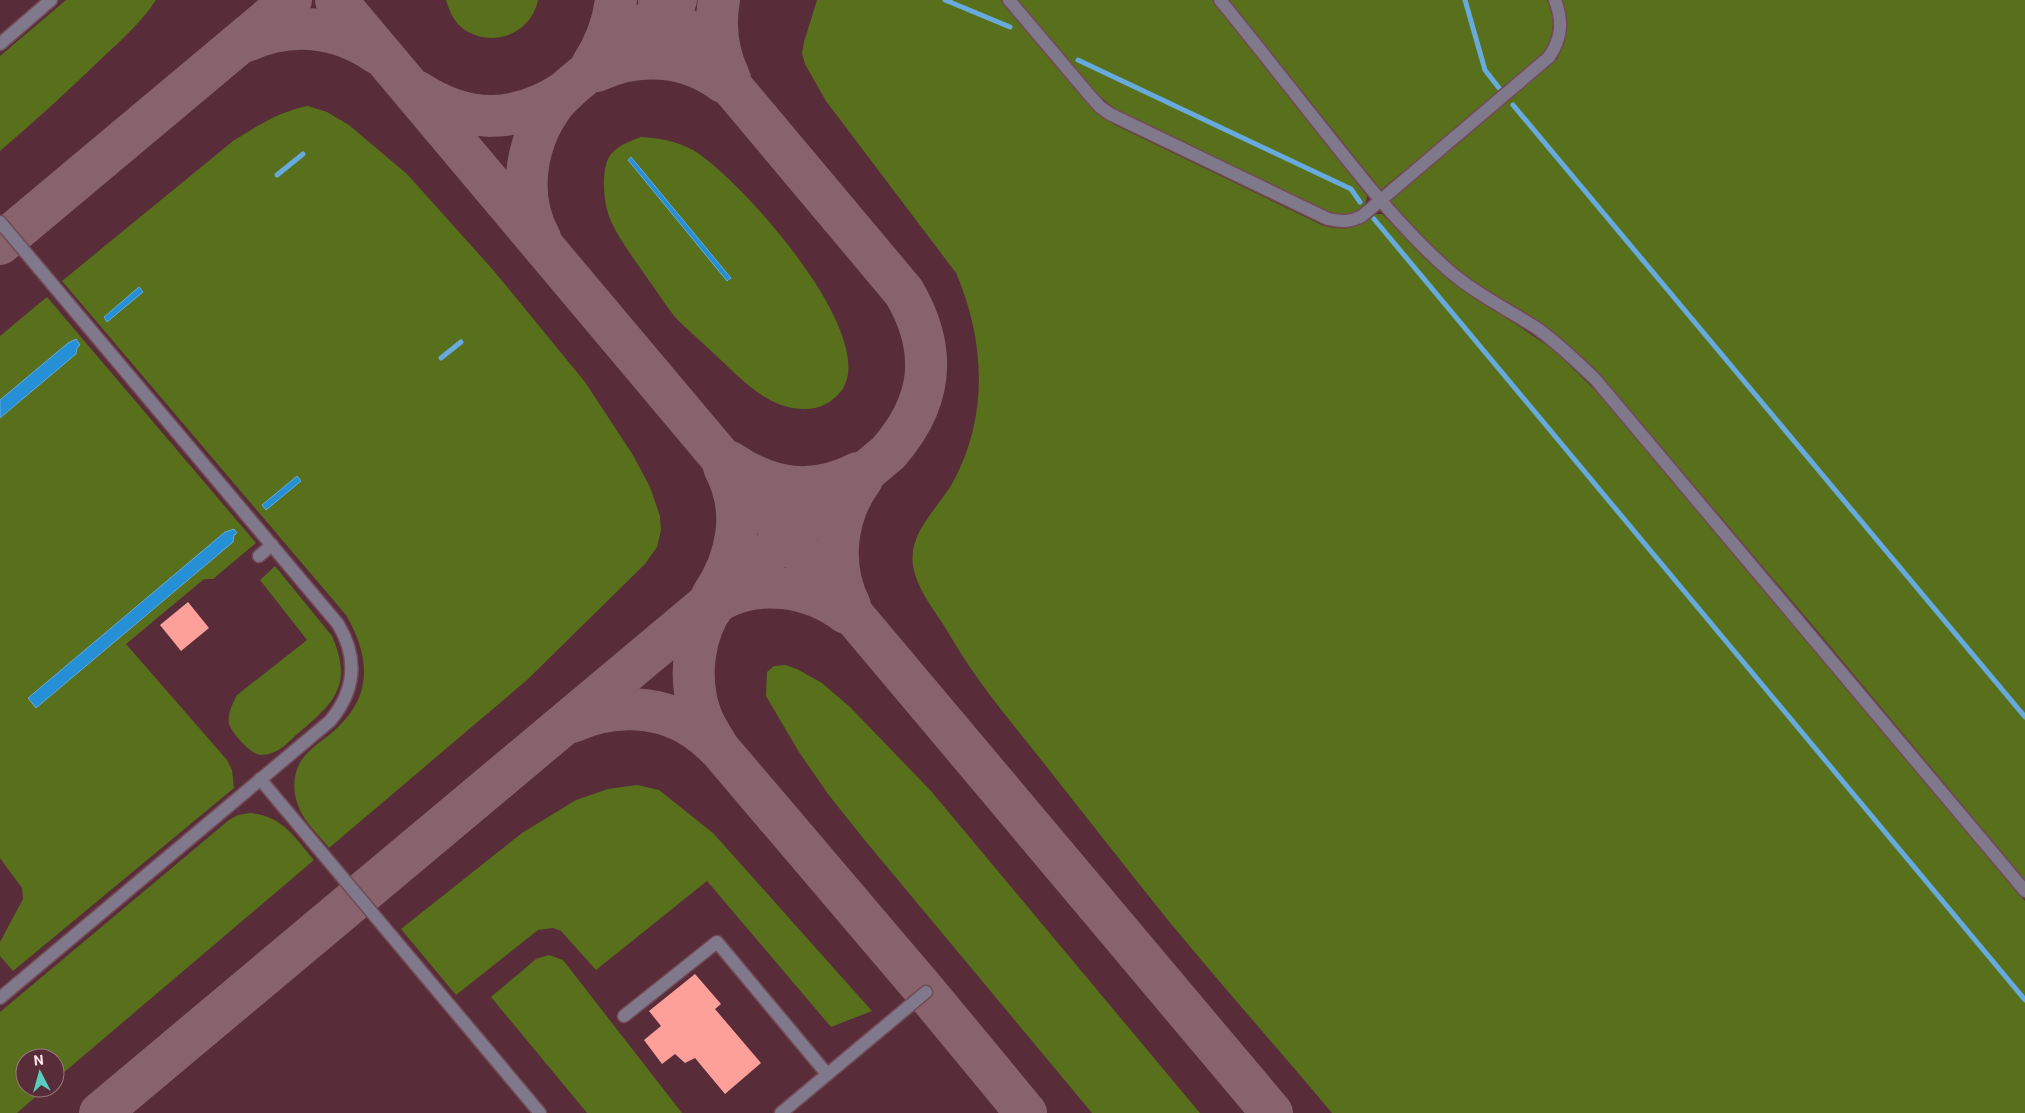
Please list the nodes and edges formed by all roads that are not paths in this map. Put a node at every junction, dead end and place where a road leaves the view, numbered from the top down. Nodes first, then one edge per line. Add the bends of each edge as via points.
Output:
1 (51, 0) edge
2 (1009, 0) edge
3 (1220, 0) edge
4 (1555, 0) edge
5 (0, 44) edge
6 (1380, 201) junction
7 (0, 222) edge
8 (272, 545) junction
9 (259, 556) dead end
10 (260, 779) junction
11 (2025, 891) edge
12 (926, 992) dead end
13 (0, 998) edge
14 (624, 1016) dead end
15 (827, 1074) junction
16 (540, 1113) edge
17 (781, 1113) edge

1 - 5 lane
2 - 6 lane via 1095,102 1116,118 1328,219 1355,220
3 - 6 lane
4 - 6 lane via 1561,28 1549,57
6 - 11 lane via 1448,270 1554,341 1595,379
7 - 8 lane
8 - 9 lane
8 - 10 lane via 338,624 349,646 352,672 346,698 330,721
10 - 13 lane
10 - 16 lane
12 - 15 lane
14 - 15 lane via 717,942
15 - 17 lane

